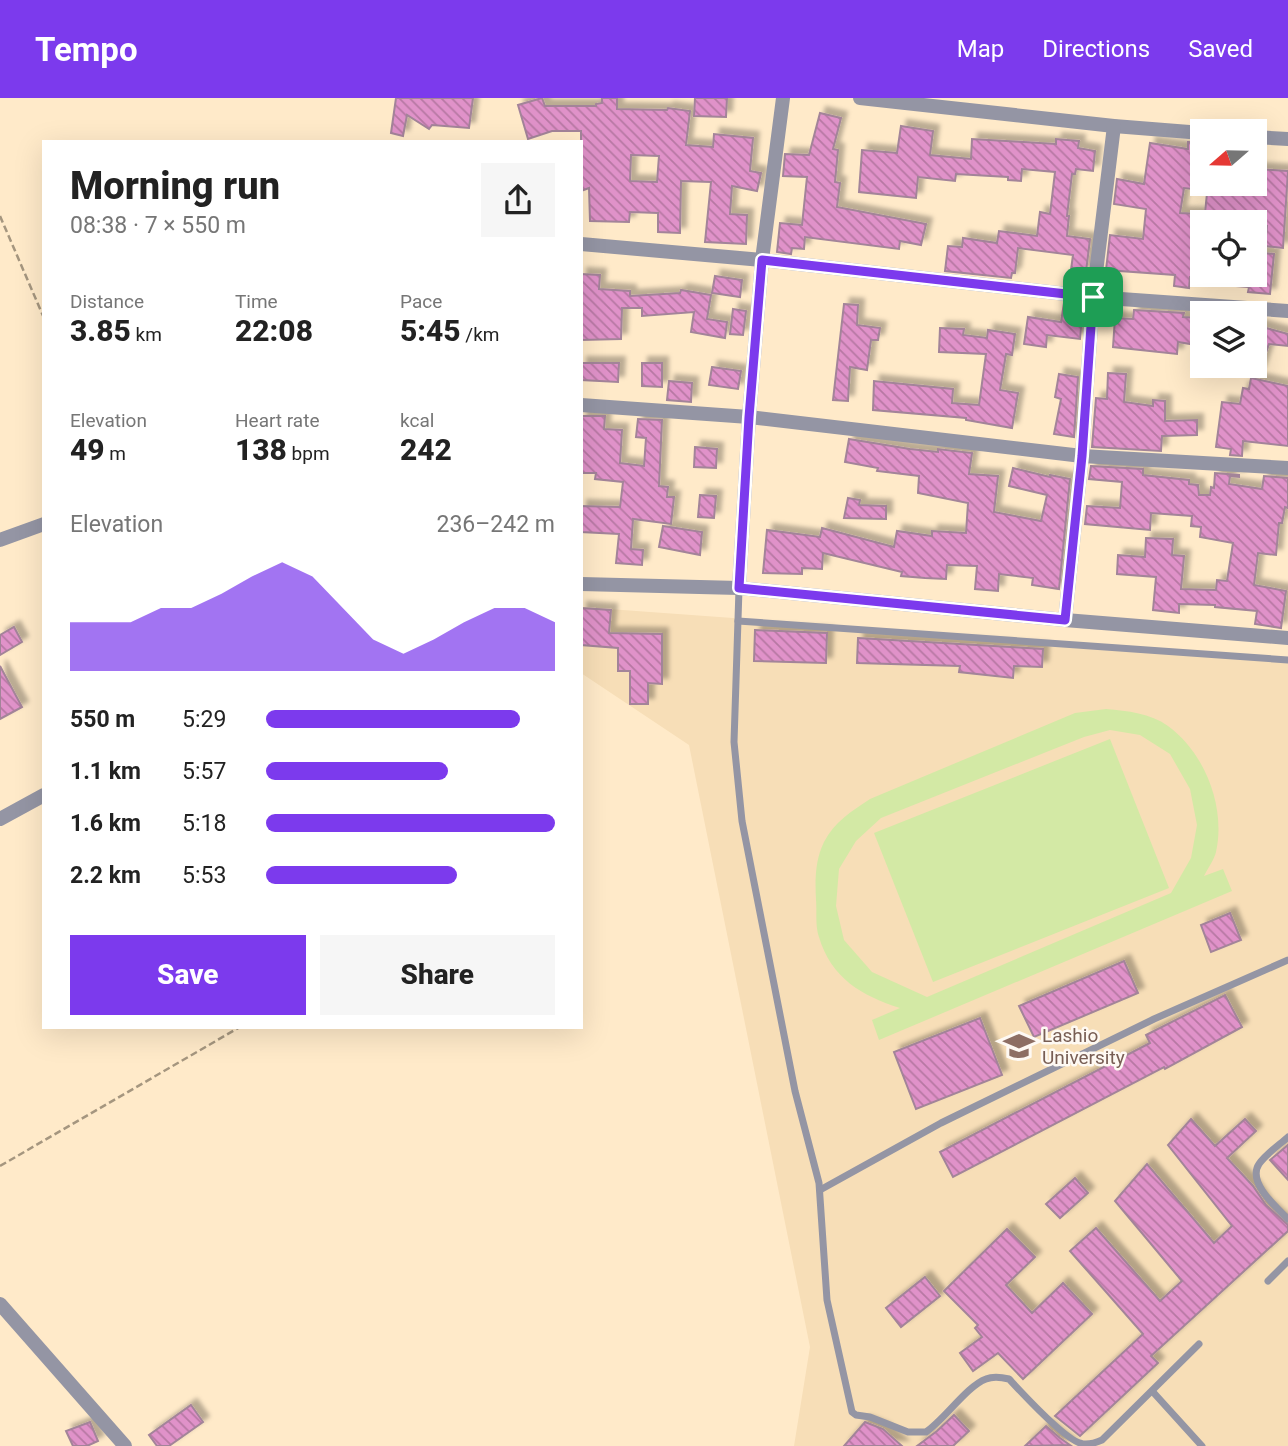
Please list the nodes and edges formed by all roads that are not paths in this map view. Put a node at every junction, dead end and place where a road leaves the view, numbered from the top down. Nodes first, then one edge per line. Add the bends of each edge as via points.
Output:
1 (783, 98) edge
2 (860, 98) edge
3 (1114, 127) junction
4 (1190, 132) edge
5 (1267, 138) edge
6 (1288, 139) edge
7 (583, 244) edge
8 (762, 260) junction
9 (1093, 297) junction
10 (1288, 311) edge
11 (583, 405) edge
12 (749, 417) junction
13 (1082, 456) junction
14 (1288, 468) edge
15 (42, 525) edge
16 (0, 540) edge
17 (583, 584) edge
18 (739, 588) junction
19 (1065, 620) junction
20 (738, 621) junction
21 (1288, 638) edge
22 (1288, 660) edge
23 (42, 796) edge
24 (0, 819) edge
25 (1288, 960) edge
26 (1288, 1137) edge
27 (820, 1190) junction
28 (1288, 1219) edge
29 (1288, 1261) edge
30 (1268, 1281) dead end
31 (0, 1304) edge
32 (1199, 1344) dead end
33 (1153, 1392) junction
34 (125, 1446) edge
35 (1202, 1446) edge

1 - 8 street
2 - 3 street
3 - 4 street
3 - 9 street
5 - 6 street
7 - 8 street
8 - 9 street
8 - 12 street
9 - 10 street
9 - 13 street
11 - 12 street
12 - 13 street
12 - 18 street
13 - 14 street
13 - 19 street
15 - 16 street
17 - 18 street
18 - 19 street
18 - 20 lane
19 - 21 street
20 - 22 lane
20 - 27 lane via 734,742 742,821 795,1091
23 - 24 street
25 - 27 lane via 1154,1019 941,1123
26 - 28 lane via 1257,1166 1256,1175
27 - 33 lane via 827,1300 856,1415 908,1432 926,1432 975,1387 999,1377 1009,1379 1069,1438 1092,1444
29 - 30 lane
31 - 34 street
32 - 33 lane
33 - 35 lane

